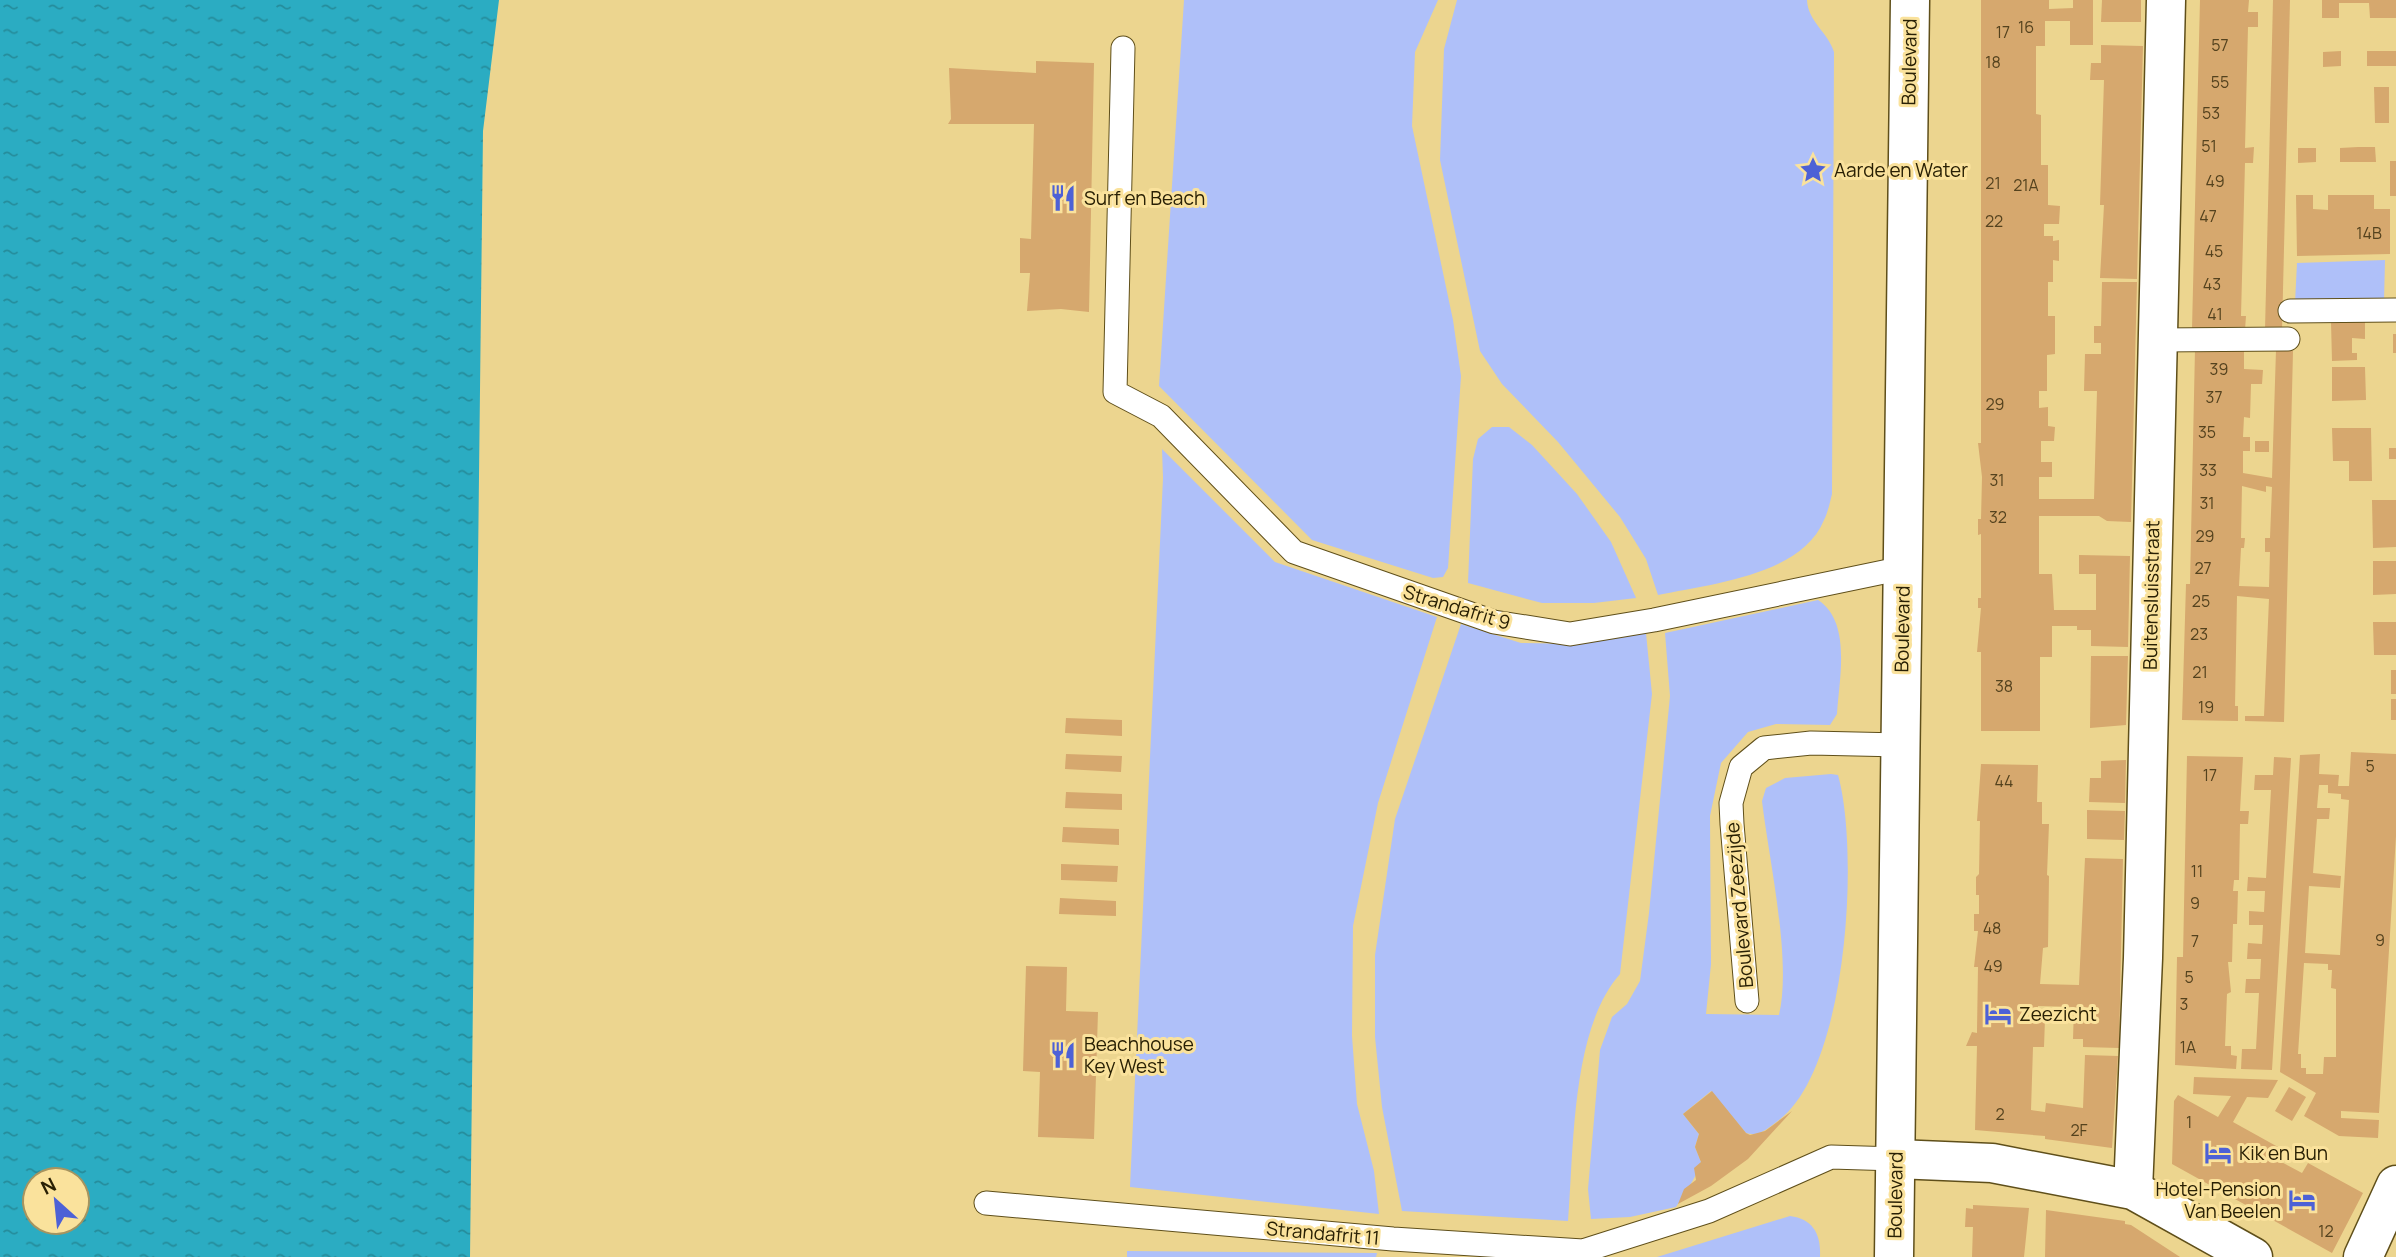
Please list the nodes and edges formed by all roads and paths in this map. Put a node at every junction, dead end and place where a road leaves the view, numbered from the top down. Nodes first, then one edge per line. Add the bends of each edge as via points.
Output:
1 (1910, 0) edge
2 (2166, 0) edge
3 (1123, 48) dead end
4 (2396, 310) edge
5 (2290, 311) dead end
6 (2288, 339) dead end
7 (2157, 340) junction
8 (1903, 568) junction
9 (1901, 745) junction
10 (1748, 1000) dead end
11 (1896, 1159) junction
12 (2396, 1185) edge
13 (2133, 1191) junction
14 (986, 1203) dead end
15 (1894, 1257) edge
16 (2253, 1257) edge
17 (2363, 1257) edge

1 - 8 street, Boulevard
2 - 7 street, Buitensluisstraat
3 - 8 lane, Strandafrit 9 via 1115,392 1161,416 1294,552 1494,622 1570,634
4 - 5 lane
6 - 7 lane
7 - 13 street, Buitensluisstraat
8 - 9 street, Boulevard
9 - 10 lane, Boulevard Zeezijde via 1811,743 1764,748 1741,767 1732,814
9 - 11 street, Boulevard
11 - 13 street via 1992,1163
11 - 14 lane, Strandafrit 11 via 1831,1157 1709,1210 1583,1251
11 - 15 street, Boulevard
12 - 17 street
13 - 16 street

